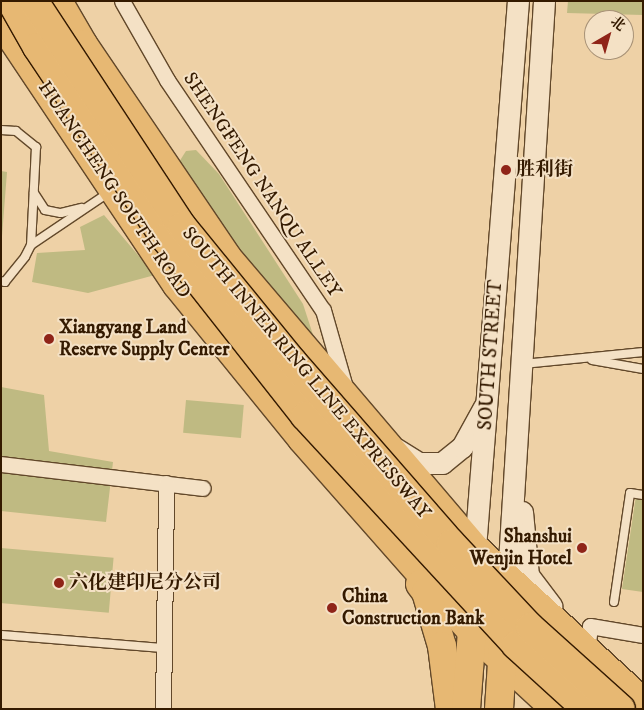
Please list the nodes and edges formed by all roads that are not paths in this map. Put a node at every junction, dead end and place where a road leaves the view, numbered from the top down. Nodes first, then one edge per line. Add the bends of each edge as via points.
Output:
1 (11, 1) edge
2 (34, 1) edge
3 (58, 1) edge
4 (122, 1) edge
5 (518, 1) edge
6 (544, 1) edge
7 (1, 22) edge
8 (1, 130) edge
9 (112, 190) junction
10 (34, 192) junction
11 (87, 207) junction
12 (31, 245) junction
13 (1, 281) edge
14 (643, 352) edge
15 (582, 358) junction
16 (521, 364) junction
17 (643, 369) edge
18 (348, 399) junction
19 (487, 402) junction
20 (384, 441) junction
21 (516, 445) junction
22 (1, 464) edge
23 (166, 483) junction
24 (203, 488) dead end
25 (643, 496) edge
26 (367, 513) junction
27 (475, 548) junction
28 (508, 578) junction
29 (614, 602) dead end
30 (473, 632) junction
31 (643, 635) edge
32 (1, 636) edge
33 (582, 647) junction
34 (164, 648) junction
35 (502, 660) junction
36 (643, 702) edge
37 (163, 709) edge
38 (450, 709) edge
39 (466, 709) edge
40 (499, 709) edge
41 (555, 709) edge
42 (586, 709) edge
43 (621, 709) edge

1 - 42 highway, SOUTH INNER RING LINE EXPRESSWAY, bridge via 37,47 165,238 305,416 516,645
2 - 43 highway, SOUTH INNER RING LINE EXPRESSWAY, bridge via 182,226 287,355 451,543 530,627
3 - 18 highway via 227,257
4 - 18 street, SHENGFENG NANQU ALLEY via 168,80 323,310
5 - 19 main road, SOUTH STREET
6 - 16 main road, SOUTH STREET
7 - 9 highway, HUANCHENG SOUTH ROAD
8 - 10 lane via 16,131 36,147
9 - 11 lane
9 - 26 highway, HUANCHENG SOUTH ROAD via 177,285 302,439
10 - 11 lane via 45,210 61,213
10 - 12 lane
11 - 12 lane
12 - 13 lane via 26,258 5,282
14 - 15 lane
15 - 16 lane
15 - 17 lane
16 - 21 main road, SOUTH STREET
18 - 20 highway
19 - 20 main road via 462,447 442,463 418,463
19 - 27 main road, SOUTH STREET
20 - 27 highway
21 - 28 main road, SOUTH STREET
21 - 33 main road via 528,575
22 - 23 street
23 - 24 street
23 - 34 street
25 - 29 lane via 630,493
26 - 30 highway, HUANCHENG SOUTH ROAD
26 - 38 highway via 426,592 442,646
27 - 28 highway
27 - 30 highway, SOUTH STREET
28 - 33 highway
28 - 35 highway, SOUTH STREET
30 - 35 highway, HUANCHENG SOUTH ROAD
30 - 39 highway, SOUTH STREET
31 - 33 street via 590,626
32 - 34 lane
33 - 36 highway
34 - 37 street
35 - 40 highway, SOUTH STREET
35 - 41 highway, HUANCHENG SOUTH ROAD

